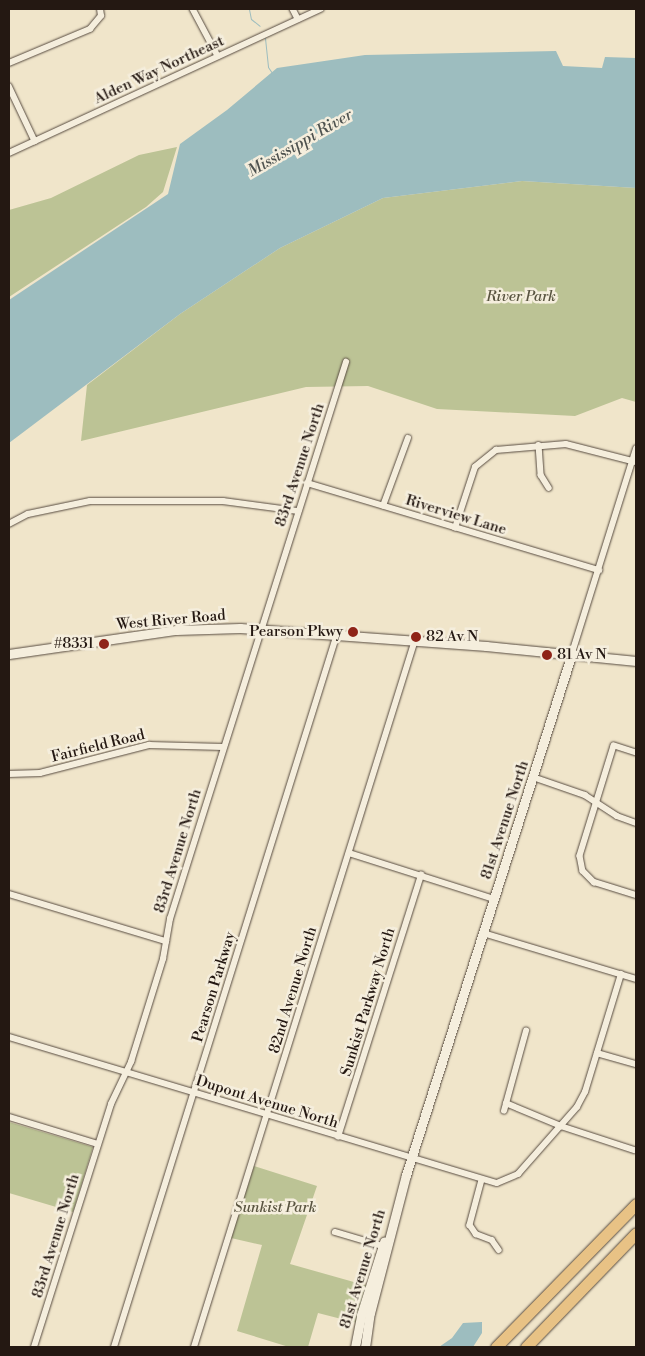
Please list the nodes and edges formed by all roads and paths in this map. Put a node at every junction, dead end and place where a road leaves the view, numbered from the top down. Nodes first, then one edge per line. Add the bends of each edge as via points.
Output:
1 (100, 9) edge
2 (193, 9) edge
3 (293, 9) edge
4 (320, 9) edge
5 (298, 19) junction
6 (218, 56) junction
7 (9, 63) edge
8 (9, 86) edge
9 (35, 141) junction
10 (9, 153) edge
11 (346, 362) dead end
12 (408, 438) dead end
13 (539, 445) junction
14 (636, 449) edge
15 (634, 462) edge
16 (307, 483) junction
17 (549, 488) dead end
18 (383, 506) junction
19 (298, 511) junction
20 (9, 524) edge
21 (455, 528) junction
22 (599, 570) junction
23 (261, 629) junction
24 (337, 634) junction
25 (415, 640) junction
26 (572, 653) junction
27 (9, 654) edge
28 (636, 661) edge
29 (223, 747) junction
30 (636, 753) edge
31 (9, 774) edge
32 (533, 777) junction
33 (597, 802) junction
34 (636, 823) edge
35 (349, 853) junction
36 (421, 875) junction
37 (9, 894) edge
38 (636, 895) edge
39 (494, 899) junction
40 (483, 933) junction
41 (166, 941) junction
42 (621, 974) junction
43 (636, 979) edge
44 (526, 1031) dead end
45 (9, 1037) edge
46 (597, 1052) junction
47 (636, 1064) edge
48 (126, 1072) junction
49 (194, 1094) junction
50 (506, 1103) junction
51 (504, 1111) dead end
52 (267, 1115) junction
53 (9, 1117) edge
54 (561, 1126) junction
55 (338, 1137) junction
56 (98, 1144) junction
57 (634, 1150) dead end
58 (411, 1158) junction
59 (482, 1180) junction
60 (636, 1204) edge
61 (335, 1232) dead end
62 (636, 1233) edge
63 (385, 1247) junction
64 (499, 1250) dead end
65 (34, 1347) edge
66 (114, 1347) edge
67 (194, 1347) edge
68 (355, 1347) edge
69 (365, 1347) edge
70 (496, 1347) edge
71 (526, 1347) edge

1 - 7 street via 101,16 90,28
2 - 6 street
3 - 5 street
4 - 5 street, Alden Way Northeast
5 - 6 street, Alden Way Northeast
6 - 9 street, Alden Way Northeast
8 - 9 street
9 - 10 street, Alden Way Northeast
11 - 16 street, 83rd Avenue North
12 - 18 street
13 - 15 street via 576,446
13 - 17 street via 541,475
13 - 21 street via 484,452 471,475
14 - 15 street, 81st Avenue North
15 - 22 street, 81st Avenue North
16 - 18 street, Riverview Lane
16 - 19 street, 83rd Avenue North
18 - 21 street, Riverview Lane
19 - 20 street via 223,501 90,501 28,514
19 - 23 street, 83rd Avenue North
21 - 22 street, Riverview Lane
22 - 26 street, 81st Avenue North
23 - 24 street, West River Road
23 - 27 street, West River Road via 176,630
23 - 29 street, 83rd Avenue North
24 - 25 street, West River Road
24 - 49 street, Pearson Parkway
25 - 26 street, West River Road
25 - 35 street, 82nd Avenue North
26 - 28 street, West River Road
26 - 32 street, 81st Avenue North
29 - 31 street, Fairfield Road via 149,745 40,773
29 - 41 street, 83rd Avenue North
30 - 33 street via 614,746
32 - 33 street
32 - 39 street, 81st Avenue North
33 - 34 street via 617,816
33 - 38 street via 580,856 583,871 594,882
35 - 36 street
35 - 52 street, 82nd Avenue North
36 - 39 street
36 - 55 street, Sunkist Parkway North
37 - 41 street
39 - 40 street, 81st Avenue North
40 - 42 street
40 - 58 street, 81st Avenue North
41 - 48 street, 83rd Avenue North
42 - 43 street
42 - 46 street
44 - 50 street
45 - 48 street, Dupont Avenue North
46 - 47 street
46 - 54 street via 581,1100
48 - 49 street, Dupont Avenue North
48 - 56 street, 83rd Avenue North
49 - 52 street, Dupont Avenue North
49 - 66 street, Pearson Parkway
50 - 51 street
50 - 54 street
52 - 55 street, Dupont Avenue North
52 - 67 street, 82nd Avenue North
53 - 56 street
54 - 57 street
54 - 59 street, Dupont Avenue North via 518,1174 504,1182
55 - 58 street, Dupont Avenue North
56 - 65 street, 83rd Avenue North
58 - 59 street, Dupont Avenue North
58 - 63 street, 81st Avenue North
59 - 64 street via 470,1225 476,1234 492,1240
60 - 70 highway
61 - 63 street
62 - 71 highway
63 - 68 street, 81st Avenue North via 361,1315
63 - 69 street, 81st Avenue North

